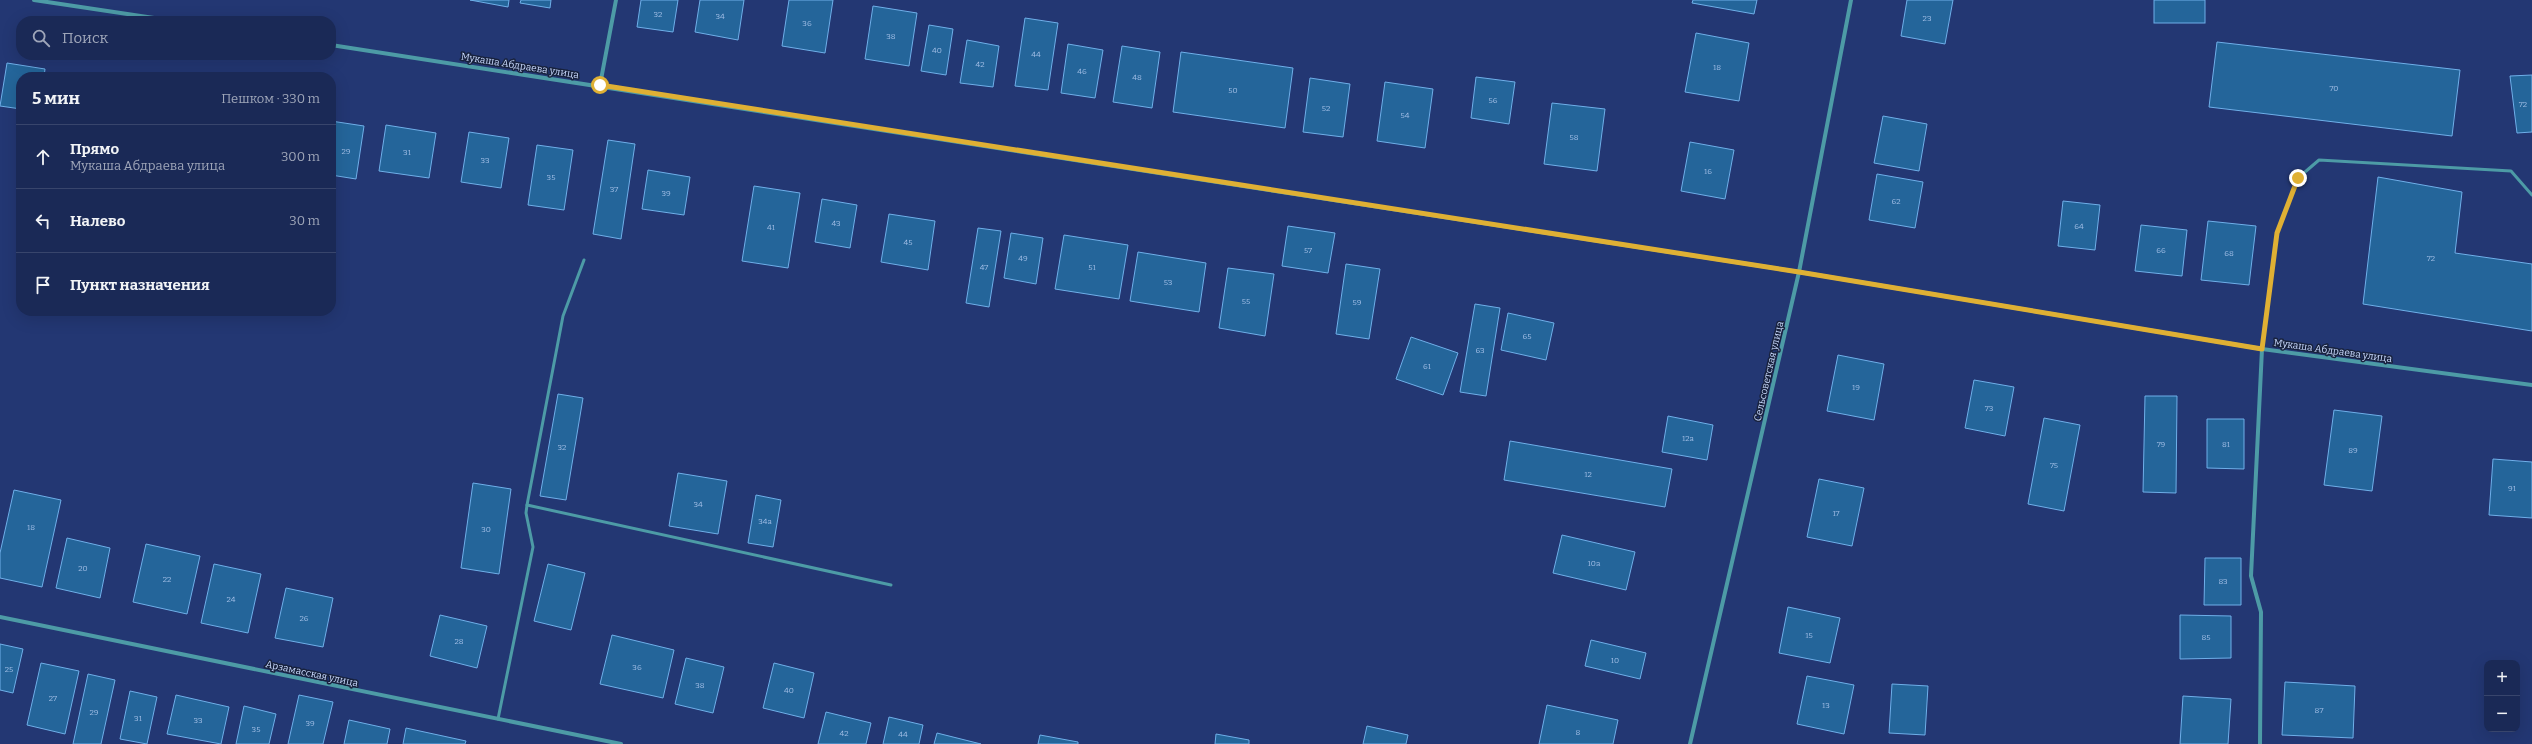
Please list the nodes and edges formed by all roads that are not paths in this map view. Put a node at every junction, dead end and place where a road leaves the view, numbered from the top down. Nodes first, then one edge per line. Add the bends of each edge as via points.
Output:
1 (34, 0) edge
2 (616, 0) edge
3 (1851, 0) edge
4 (141, 16) edge
5 (336, 46) edge
6 (600, 85) junction
7 (2532, 195) edge
8 (584, 260) dead end
9 (1799, 272) junction
10 (2262, 349) junction
11 (2532, 385) edge
12 (527, 505) junction
13 (891, 585) dead end
14 (0, 617) edge
15 (498, 719) junction
16 (621, 744) edge
17 (1690, 744) edge
18 (2260, 744) edge

1 - 4 street
2 - 6 street
3 - 9 street, Сельсоветская улица
5 - 6 street, Мукаша Абдраева улица
6 - 9 street, Мукаша Абдраева улица
7 - 10 lane via 2511,171 2319,160 2298,178 2277,233
8 - 12 lane via 563,316
9 - 10 street, Мукаша Абдраева улица
9 - 17 street, Сельсоветская улица
10 - 11 street, Мукаша Абдраева улица
10 - 18 street via 2251,576 2261,612
12 - 13 lane
12 - 15 lane via 526,513 533,547
14 - 15 street, Арзамасская улица
15 - 16 street, Арзамасская улица

